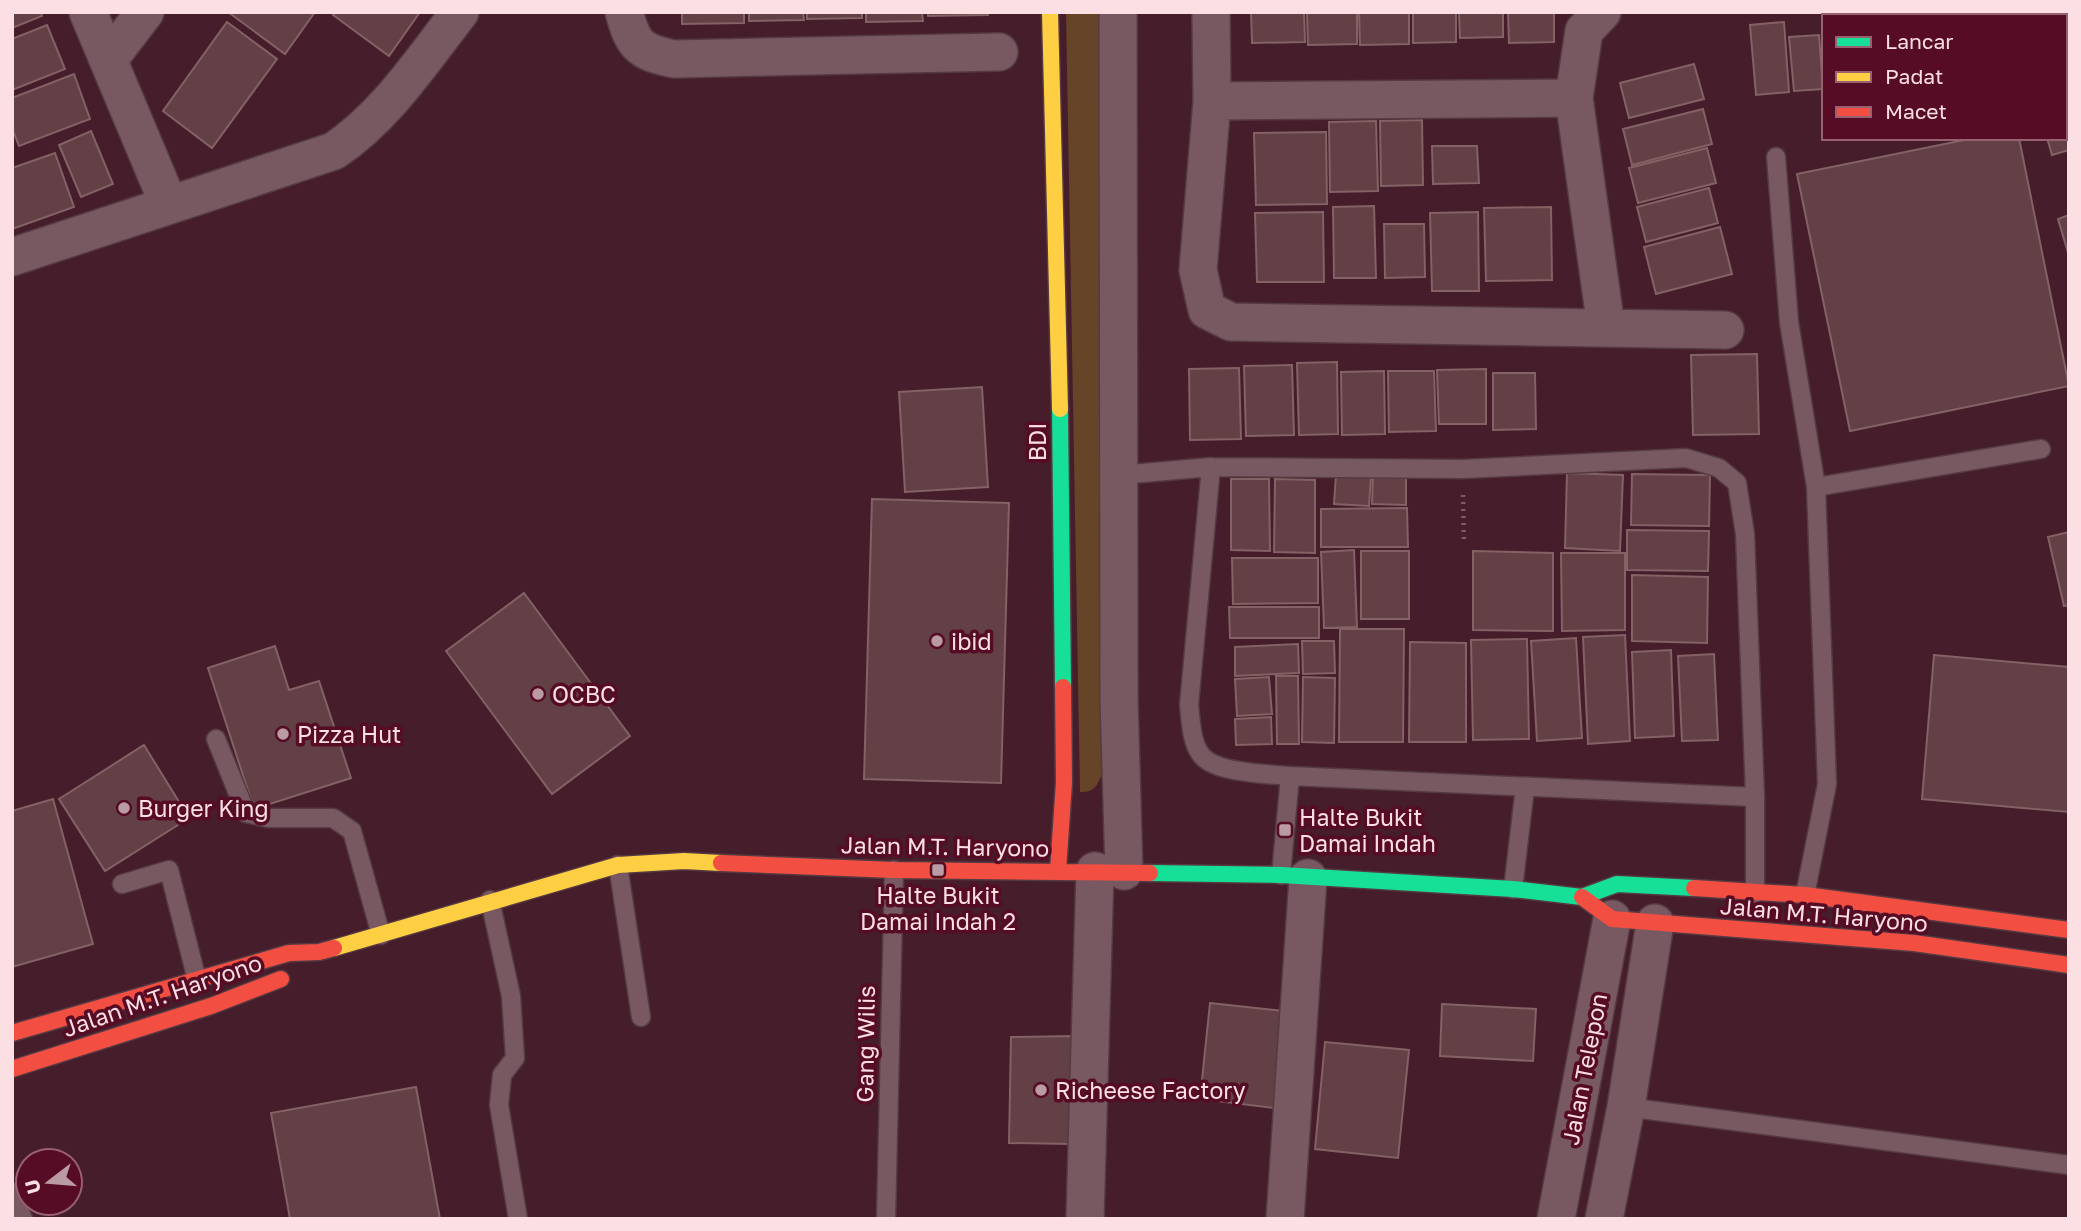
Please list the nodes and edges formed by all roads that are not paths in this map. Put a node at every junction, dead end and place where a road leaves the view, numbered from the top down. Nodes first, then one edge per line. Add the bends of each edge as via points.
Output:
1 (88, 12) edge
2 (145, 12) edge
3 (460, 12) edge
4 (624, 12) edge
5 (1050, 12) edge
6 (1118, 12) edge
7 (1211, 12) edge
8 (1602, 12) edge
9 (999, 52) dead end
10 (109, 59) junction
11 (1574, 98) junction
12 (1212, 101) junction
13 (1776, 157) dead end
14 (169, 205) junction
15 (12, 257) edge
16 (1606, 327) junction
17 (1725, 330) dead end
18 (2041, 449) dead end
19 (1211, 467) junction
20 (1120, 475) junction
21 (1816, 487) junction
22 (216, 738) dead end
23 (1290, 776) junction
24 (1525, 787) junction
25 (1755, 797) junction
26 (618, 864) junction
27 (894, 870) junction
28 (1058, 871) junction
29 (1110, 871) junction
30 (1294, 877) junction
31 (122, 884) dead end
32 (1513, 889) junction
33 (1755, 894) junction
34 (1805, 895) junction
35 (1582, 897) junction
36 (490, 900) junction
37 (1614, 901) junction
38 (1657, 906) junction
39 (2069, 930) edge
40 (381, 935) junction
41 (320, 952) junction
42 (2069, 965) edge
43 (197, 980) junction
44 (641, 1017) dead end
45 (12, 1032) edge
46 (12, 1069) edge
47 (1626, 1107) junction
48 (2069, 1166) edge
49 (12, 1192) edge
50 (23, 1219) edge
51 (518, 1219) edge
52 (886, 1219) edge
53 (1085, 1219) edge
54 (1285, 1219) edge
55 (1556, 1219) edge
56 (1604, 1219) edge

1 - 10 street
2 - 10 street
3 - 14 street via 362,133 334,151
4 - 9 street via 632,40 650,54 674,59
5 - 28 main road, BDI via 1064,782
6 - 20 street
7 - 12 street
8 - 11 street via 1584,31
10 - 14 street
11 - 12 street
11 - 16 street
12 - 16 street via 1198,270 1207,310 1231,322
13 - 21 lane via 1789,322
14 - 15 street
16 - 17 street
18 - 21 lane
19 - 20 lane
19 - 23 lane via 1189,705 1193,736 1203,758 1227,768
19 - 25 lane via 1463,469 1686,458 1718,468 1737,483 1745,534
20 - 29 street via 1119,700
21 - 34 lane via 1827,784
22 - 40 lane via 246,813 268,818 333,818 352,831
23 - 24 lane
23 - 30 lane
24 - 25 lane
24 - 32 lane
25 - 33 lane
26 - 27 main road, Jalan M.T. Haryono
26 - 36 main road, Jalan M.T. Haryono
26 - 44 lane
27 - 28 main road, Jalan M.T. Haryono
27 - 52 lane, Gang Wilis
28 - 29 main road, Jalan M.T. Haryono
29 - 30 main road, Jalan M.T. Haryono
29 - 53 street
30 - 32 main road, Jalan M.T. Haryono
30 - 54 street
31 - 43 lane via 169,870
32 - 35 main road, Jalan M.T. Haryono
33 - 34 main road, Jalan M.T. Haryono
33 - 38 main road, Jalan M.T. Haryono
34 - 39 main road, Jalan M.T. Haryono
35 - 37 main road, Jalan M.T. Haryono
35 - 37 main road, Jalan M.T. Haryono
36 - 40 main road, Jalan M.T. Haryono
36 - 51 lane via 511,996 515,1058 502,1075 499,1105
37 - 38 main road, Jalan M.T. Haryono
37 - 38 main road, Jalan M.T. Haryono
37 - 55 street, Jalan Telepon
38 - 42 main road, Jalan M.T. Haryono
38 - 47 street, Jalan Telepon
40 - 41 main road, Jalan M.T. Haryono
41 - 43 main road, Jalan M.T. Haryono via 289,953
41 - 46 main road, Jalan M.T. Haryono via 296,973 211,1006
43 - 45 main road, Jalan M.T. Haryono
47 - 48 lane
47 - 56 street, Jalan Telepon
49 - 50 lane

